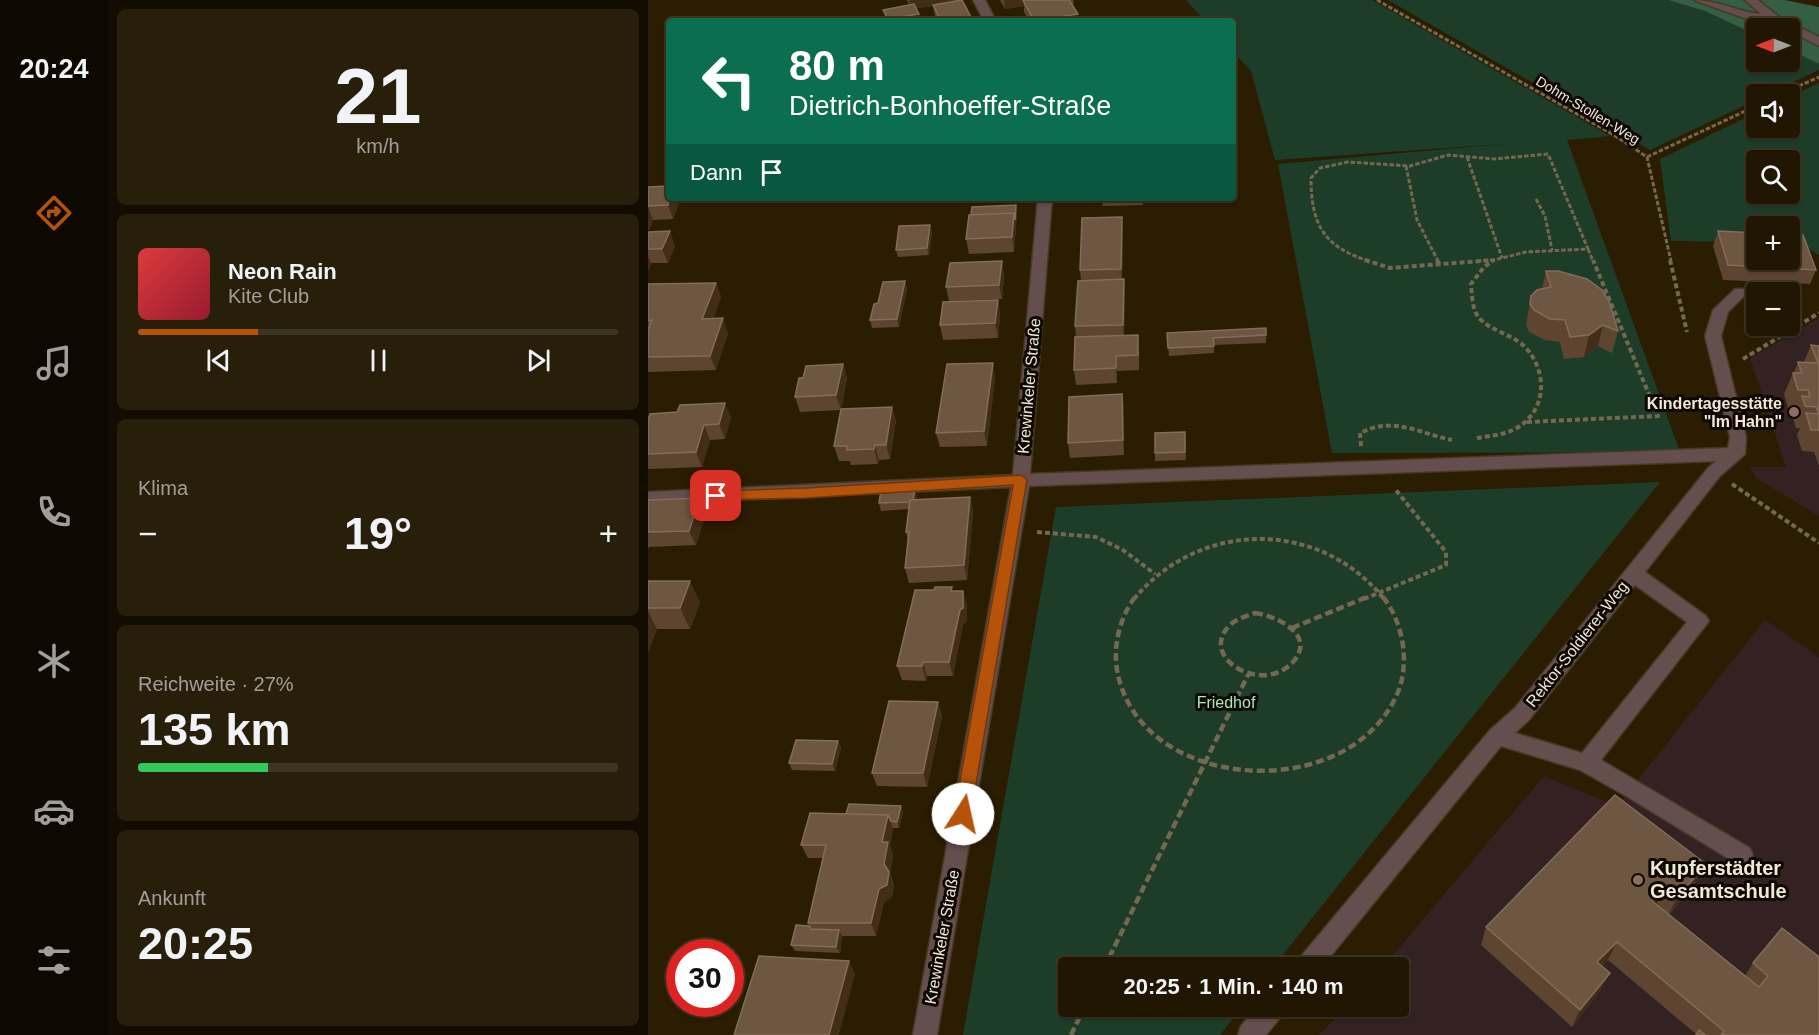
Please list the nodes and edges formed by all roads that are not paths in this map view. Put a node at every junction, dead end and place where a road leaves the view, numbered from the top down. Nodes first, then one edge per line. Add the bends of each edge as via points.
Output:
1 (979, 0) edge
2 (1700, 0) edge
3 (1751, 0) edge
4 (988, 18) edge
5 (1774, 18) joint
6 (1800, 32) edge
7 (1819, 42) edge
8 (1044, 201) edge
9 (1740, 292) dead end
10 (1736, 454) junction
11 (1021, 480) junction
12 (648, 498) edge
13 (1633, 573) junction
14 (1497, 736) junction
15 (1586, 763) junction
16 (1742, 855) dead end
17 (1315, 957) edge
18 (1265, 1017) edge
19 (925, 1035) edge
20 (1250, 1035) edge

1 - 4 street
2 - 5 street via 1748,16
3 - 5 street
6 - 7 street
8 - 11 street, Krewinkeler Straße
9 - 10 street via 1721,310 1713,336 1738,437
10 - 11 street
10 - 13 street, Rektor-Soldierer-Weg via 1714,472
11 - 12 street
11 - 19 street, Krewinkeler Straße
13 - 14 street, Rektor-Soldierer-Weg via 1522,714
13 - 15 street via 1699,621
14 - 15 street
14 - 17 street, Rektor-Soldierer-Weg
15 - 16 street
18 - 20 street

